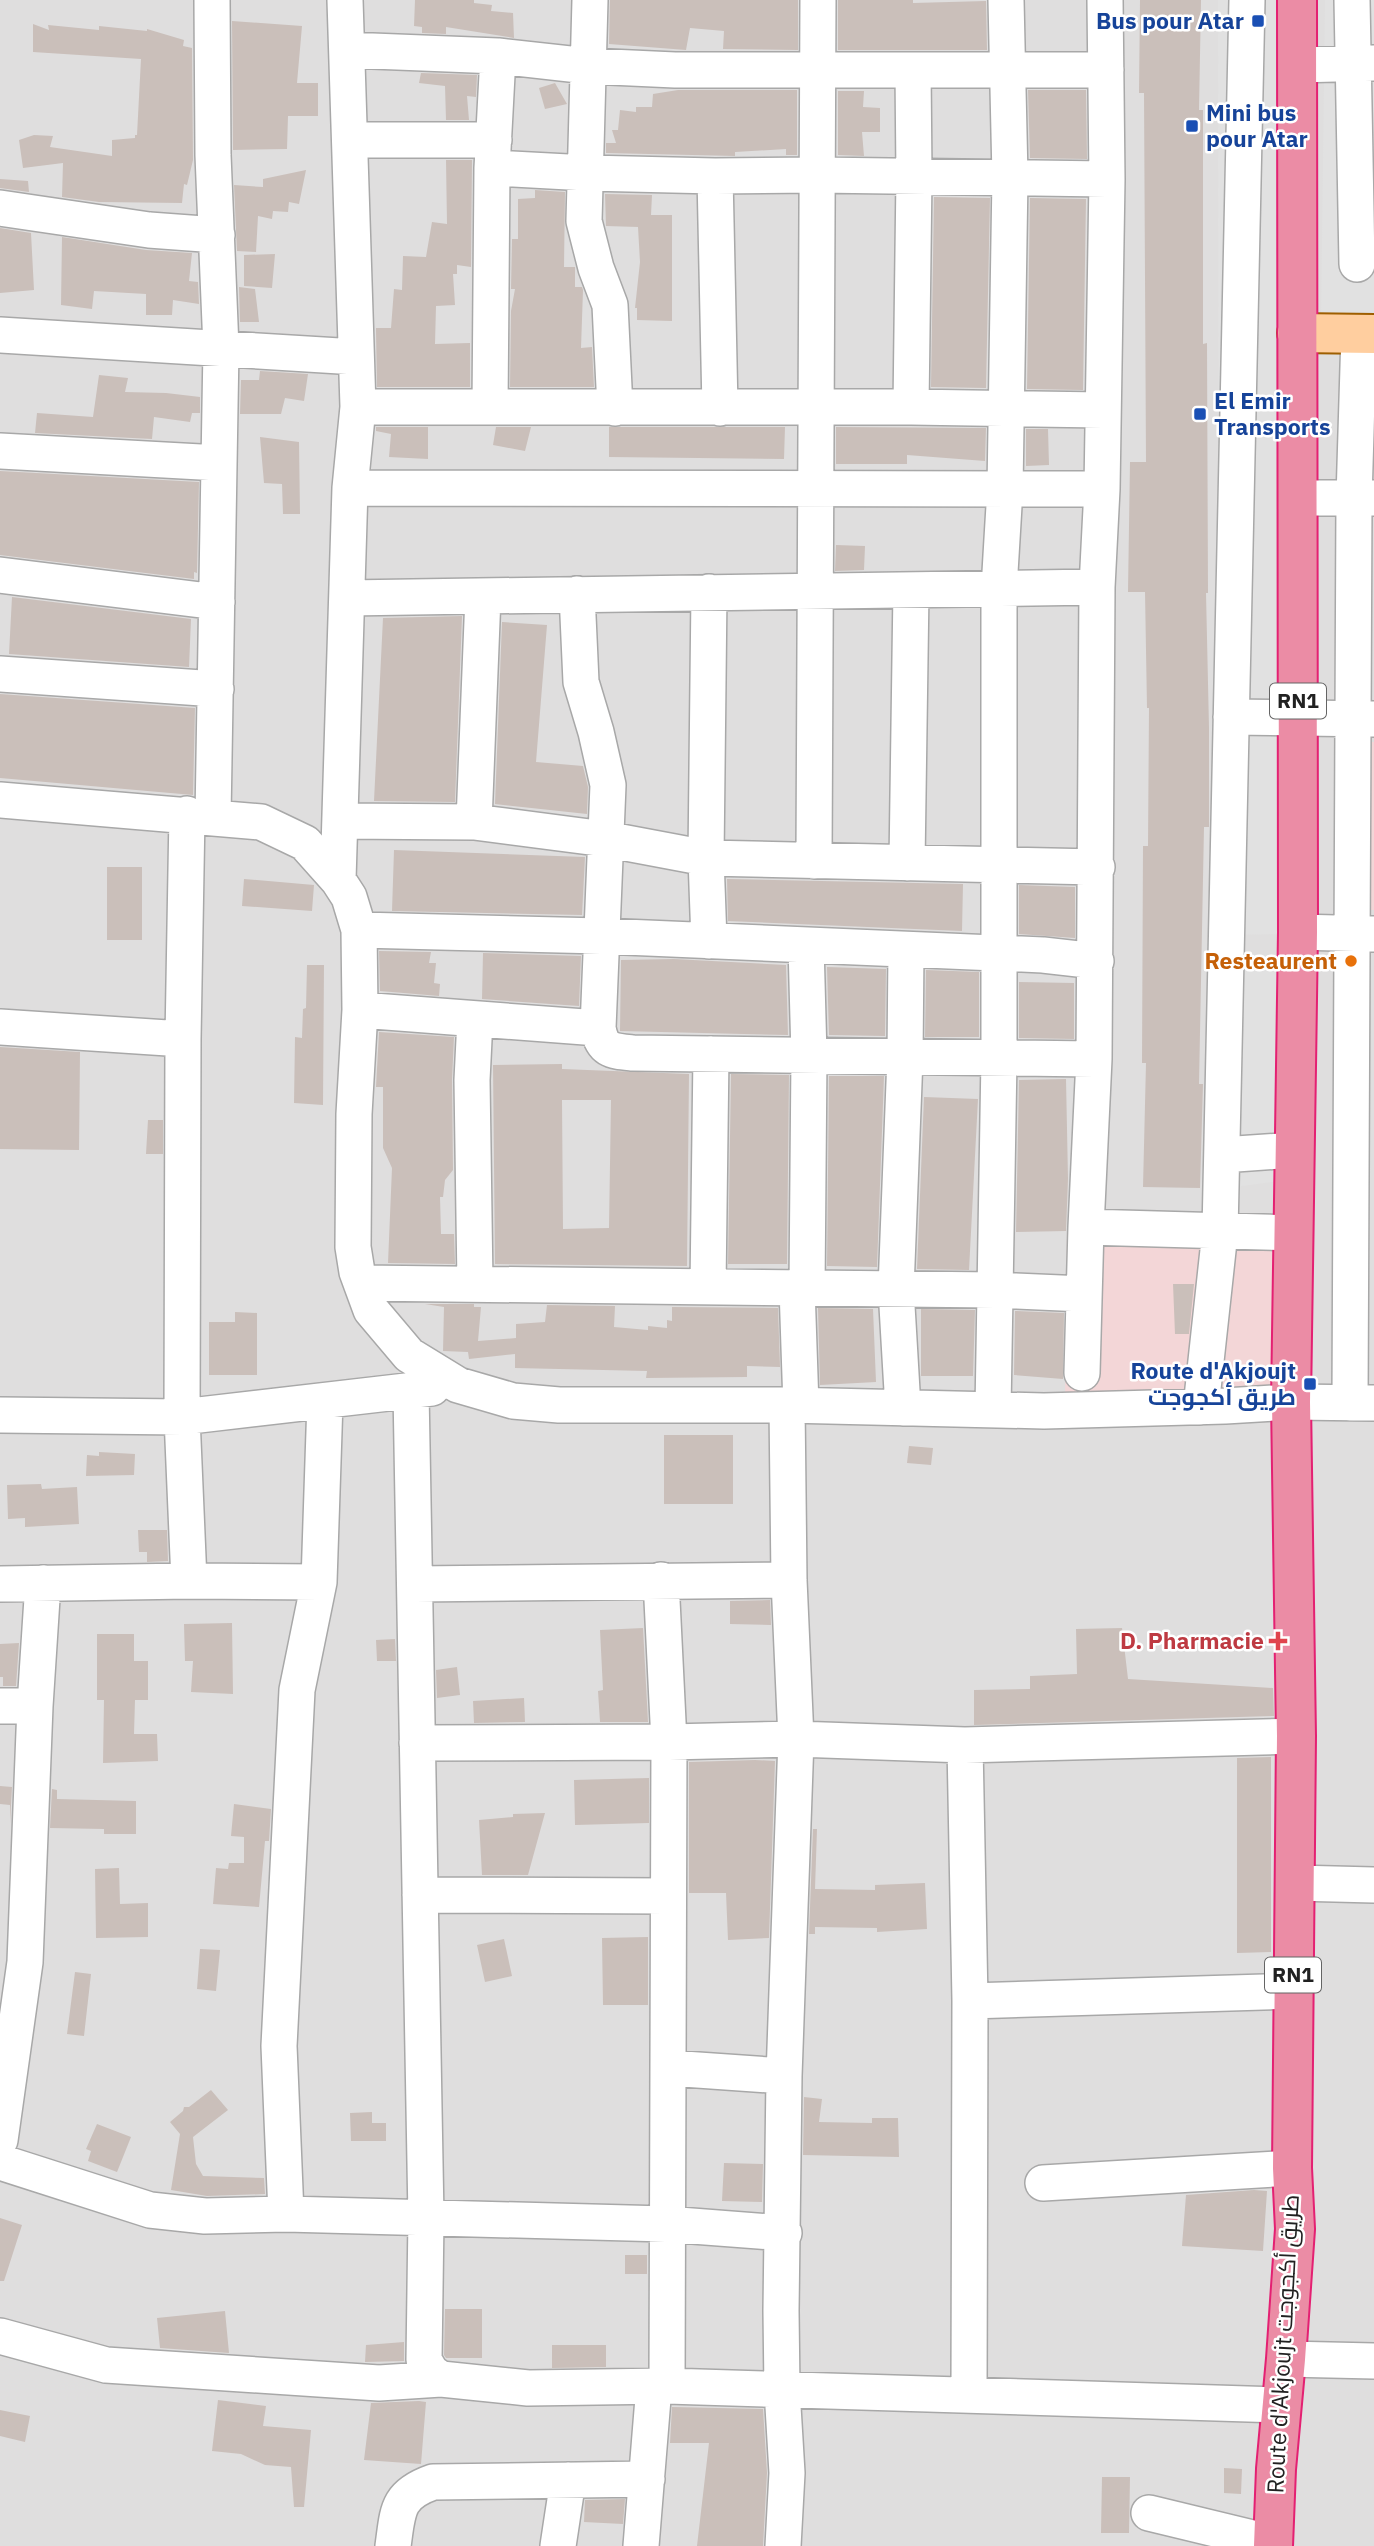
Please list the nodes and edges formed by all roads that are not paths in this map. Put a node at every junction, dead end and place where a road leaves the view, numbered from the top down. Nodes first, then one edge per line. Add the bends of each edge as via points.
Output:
1 (345, 0) edge
2 (590, 0) edge
3 (818, 0) edge
4 (1006, 0) edge
5 (1105, 0) edge
6 (1247, 0) edge
7 (1297, 0) edge
8 (1352, 0) edge
9 (206, 1) edge
10 (347, 50) junction
11 (498, 56) junction
12 (1363, 63) edge
13 (1297, 65) junction
14 (589, 66) junction
15 (817, 70) junction
16 (913, 70) junction
17 (1008, 70) junction
18 (1106, 70) junction
19 (350, 140) junction
20 (493, 154) junction
21 (1364, 171) edge
22 (587, 173) junction
23 (817, 175) junction
24 (715, 176) junction
25 (914, 176) junction
26 (1010, 177) junction
27 (1107, 178) junction
28 (0, 208) edge
29 (217, 235) junction
30 (1357, 264) dead end
31 (1297, 333) junction
32 (1367, 334) edge
33 (0, 335) edge
34 (221, 348) junction
35 (356, 356) junction
36 (358, 407) junction
37 (490, 407) junction
38 (815, 407) junction
39 (911, 407) junction
40 (615, 408) junction
41 (720, 408) junction
42 (1005, 408) junction
43 (1102, 410) junction
44 (0, 451) edge
45 (219, 463) junction
46 (350, 488) junction
47 (816, 489) junction
48 (1005, 489) junction
49 (1102, 489) junction
50 (1297, 498) junction
51 (1364, 498) edge
52 (0, 575) edge
53 (1097, 587) junction
54 (999, 589) junction
55 (911, 590) junction
56 (815, 591) junction
57 (709, 592) junction
58 (577, 594) junction
59 (483, 596) junction
60 (347, 598) junction
61 (217, 602) junction
62 (0, 674) edge
63 (215, 689) junction
64 (1231, 716) junction
65 (1298, 716) junction
66 (1364, 718) edge
67 (0, 800) edge
68 (200, 816) junction
69 (340, 821) junction
70 (474, 822) junction
71 (605, 839) junction
72 (706, 858) junction
73 (814, 860) junction
74 (907, 863) junction
75 (999, 864) junction
76 (1097, 867) junction
77 (338, 880) junction
78 (359, 930) junction
79 (1298, 932) junction
80 (1363, 934) edge
81 (601, 936) junction
82 (709, 942) junction
83 (806, 945) junction
84 (906, 950) junction
85 (1000, 954) junction
86 (1096, 961) junction
87 (360, 1010) junction
88 (475, 1019) junction
89 (0, 1027) edge
90 (598, 1028) junction
91 (183, 1039) junction
92 (711, 1054) junction
93 (809, 1056) junction
94 (905, 1057) junction
95 (999, 1058) junction
96 (1094, 1059) junction
97 (1295, 1150) junction
98 (1222, 1155) junction
99 (1086, 1227) junction
100 (1220, 1232) junction
101 (1294, 1233) junction
102 (361, 1283) junction
103 (475, 1284) junction
104 (708, 1287) junction
105 (802, 1288) junction
106 (896, 1289) junction
107 (995, 1290) junction
108 (1084, 1294) junction
109 (1082, 1373) dead end
110 (457, 1385) junction
111 (411, 1391) junction
112 (325, 1401) junction
113 (1291, 1402) junction
114 (1362, 1403) edge
115 (794, 1405) junction
116 (1201, 1407) junction
117 (903, 1408) junction
118 (993, 1409) junction
119 (0, 1415) edge
120 (182, 1417) junction
121 (661, 1580) junction
122 (789, 1580) junction
123 (189, 1581) junction
124 (319, 1582) junction
125 (43, 1583) junction
126 (0, 1584) edge
127 (415, 1584) junction
128 (0, 1706) edge
129 (35, 1706) junction
130 (1296, 1736) junction
131 (796, 1739) junction
132 (668, 1742) junction
133 (417, 1743) junction
134 (965, 1745) junction
135 (1295, 1883) junction
136 (1374, 1885) edge
137 (420, 1895) junction
138 (667, 1896) junction
139 (1293, 1991) junction
140 (970, 2001) junction
141 (669, 2068) junction
142 (784, 2076) junction
143 (0, 2140) edge
144 (0, 2162) edge
145 (1292, 2168) junction
146 (1043, 2183) dead end
147 (286, 2214) junction
148 (426, 2218) junction
149 (666, 2224) junction
150 (783, 2233) junction
151 (0, 2336) edge
152 (1286, 2359) junction
153 (1374, 2361) edge
154 (441, 2379) junction
155 (661, 2386) junction
156 (782, 2390) junction
157 (969, 2394) junction
158 (1281, 2405) junction
159 (647, 2479) junction
160 (568, 2480) junction
161 (1149, 2513) dead end
162 (1273, 2545) edge
163 (393, 2546) edge
164 (558, 2546) edge
165 (641, 2546) edge
166 (783, 2546) edge

1 - 10 street
2 - 14 street
3 - 15 street
4 - 17 street
5 - 18 street
6 - 64 street
7 - 13 highway, Route d'Akjoujt طريق أكجوجت / RN1
8 - 12 street
9 - 29 street
10 - 11 street
10 - 19 street
11 - 14 street
11 - 20 street
12 - 13 street
12 - 21 street
13 - 31 highway, Route d'Akjoujt طريق أكجوجت / RN1
14 - 15 street
14 - 22 street
15 - 16 street
15 - 23 street
16 - 17 street
16 - 25 street
17 - 18 street
17 - 26 street
18 - 27 street
19 - 20 street
19 - 35 street
20 - 22 street
20 - 37 street
21 - 30 street
22 - 24 street
22 - 40 street via 584,221 610,305
23 - 24 street
23 - 25 street
23 - 38 street
24 - 41 street
25 - 26 street
25 - 39 street
26 - 27 street
26 - 42 street
27 - 43 street
28 - 29 street
29 - 34 street
31 - 32 main road
31 - 50 highway, Route d'Akjoujt طريق أكجوجت / RN1
32 - 51 street
33 - 34 street
34 - 35 street
34 - 45 street
35 - 36 street
36 - 37 street
36 - 46 street
37 - 40 street
38 - 39 street
38 - 41 street
38 - 47 street
39 - 42 street
40 - 41 street
42 - 43 street
42 - 48 street
43 - 49 street
44 - 45 street
45 - 61 street
46 - 47 street
46 - 60 street
47 - 48 street
47 - 56 street
48 - 49 street
48 - 54 street
49 - 53 street
50 - 51 street
50 - 65 highway, Route d'Akjoujt طريق أكجوجت / RN1
51 - 66 street
52 - 61 street
53 - 54 street
53 - 76 street
54 - 55 street
54 - 75 street
55 - 56 street
55 - 74 street
56 - 57 street
56 - 73 street
57 - 58 street
57 - 72 street
58 - 59 street
58 - 71 street via 582,682 608,785
59 - 60 street
59 - 70 street
60 - 69 street
61 - 63 street
62 - 63 street
63 - 68 street
64 - 65 street
64 - 98 street
65 - 66 street
65 - 79 highway, Route d'Akjoujt طريق أكجوجت / RN1
66 - 80 street
67 - 68 street
68 - 77 street via 261,822 282,831 305,844
68 - 91 street
69 - 70 street
69 - 77 street
70 - 71 street
71 - 72 street
71 - 81 street
72 - 73 street
72 - 82 street
73 - 74 street
74 - 75 street
75 - 76 street
75 - 85 street
76 - 86 street
77 - 78 street via 349,897
78 - 81 street
78 - 87 street
79 - 80 street
79 - 97 highway, Route d'Akjoujt طريق أكجوجت / RN1
80 - 114 street
81 - 82 street
81 - 90 street
82 - 83 street
83 - 84 street
83 - 93 street
84 - 85 street
84 - 94 street
85 - 86 street
85 - 95 street
86 - 96 street
87 - 88 street
87 - 102 street via 353,1247
88 - 90 street
88 - 103 street
89 - 91 street
90 - 92 street via 600,1041 612,1051
91 - 120 street
92 - 93 street
92 - 104 street
93 - 94 street
93 - 105 street
94 - 95 street
94 - 106 street
95 - 96 street
95 - 107 street
96 - 99 street
97 - 98 street
97 - 101 highway, Route d'Akjoujt طريق أكجوجت / RN1
98 - 100 street
99 - 100 street
99 - 108 street
100 - 101 street
100 - 116 street
101 - 113 highway, Route d'Akjoujt طريق أكجوجت / RN1
102 - 103 street
102 - 110 street via 370,1310 408,1355
103 - 104 street
104 - 105 street
105 - 106 street
105 - 115 street
106 - 107 street
106 - 117 street
107 - 108 street
107 - 118 street
108 - 109 street
110 - 111 street
110 - 115 street via 513,1401 559,1405
111 - 112 street
111 - 127 street
112 - 120 street
112 - 124 street
113 - 114 street
113 - 116 street
113 - 130 highway, Route d'Akjoujt طريق أكجوجت / RN1
115 - 117 street
115 - 122 street
116 - 118 street
117 - 118 street
119 - 120 street
120 - 123 street
121 - 122 street
121 - 127 street
121 - 132 street
122 - 131 street
123 - 124 street
123 - 125 street
124 - 147 street via 297,1690 279,2046
125 - 126 street
125 - 129 street
127 - 133 street
128 - 129 street
129 - 143 street via 25,1962
130 - 134 street
130 - 135 highway, Route d'Akjoujt طريق أكجوجت / RN1
131 - 132 street
131 - 134 street
131 - 142 street
132 - 133 street
132 - 138 street
133 - 137 street
134 - 140 street
135 - 136 street
135 - 139 highway, Route d'Akjoujt طريق أكجوجت / RN1
137 - 138 street
137 - 148 street
138 - 141 street
139 - 140 street
139 - 145 highway, Route d'Akjoujt طريق أكجوجت / RN1
140 - 157 street
141 - 142 street
141 - 149 street
142 - 150 street
144 - 147 street via 150,2210 205,2216
145 - 146 street
145 - 152 highway, Route d'Akjoujt طريق أكجوجت / RN1 via 1295,2229
147 - 148 street
148 - 149 street
148 - 154 street via 424,2360
149 - 150 street
149 - 155 street
150 - 156 street
151 - 154 street via 106,2365 379,2383
152 - 153 street
152 - 158 highway, Route d'Akjoujt طريق أكجوجت / RN1
154 - 155 street via 528,2388
155 - 156 street
155 - 159 street
156 - 157 street
156 - 166 street via 787,2473
157 - 158 street
158 - 162 highway, Route d'Akjoujt طريق أكجوجت / RN1
159 - 160 street
159 - 165 street
160 - 163 street via 433,2483 414,2489 402,2501
160 - 164 street
161 - 162 street

